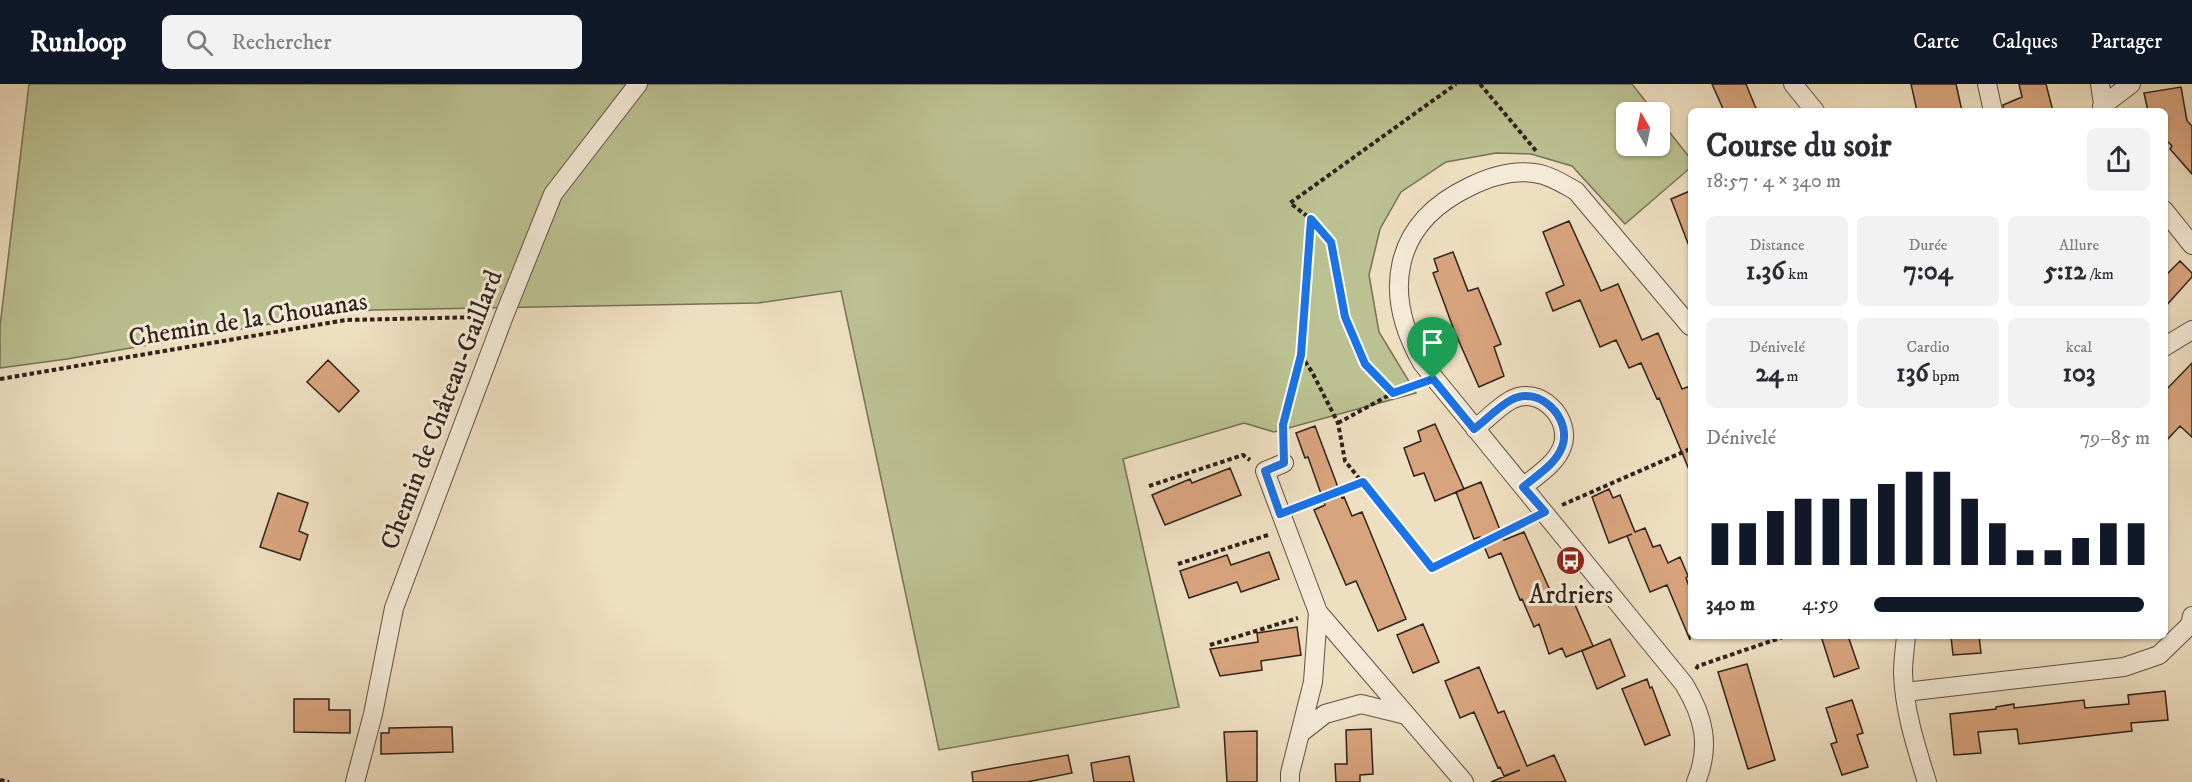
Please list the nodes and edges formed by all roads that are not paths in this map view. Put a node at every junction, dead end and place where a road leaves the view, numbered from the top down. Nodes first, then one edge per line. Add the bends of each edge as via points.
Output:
1 (638, 84) edge
2 (1793, 84) edge
3 (1987, 84) edge
4 (2100, 84) edge
5 (2131, 84) edge
6 (1813, 108) edge
7 (1992, 108) edge
8 (2103, 108) edge
9 (2104, 108) edge
10 (2168, 215) edge
11 (2192, 245) edge
12 (1688, 324) edge
13 (2192, 330) edge
14 (2168, 345) edge
15 (1474, 429) junction
16 (1284, 463) road end
17 (1523, 487) junction
18 (1318, 612) junction
19 (2192, 616) edge
20 (1906, 639) edge
21 (1905, 692) junction
22 (1406, 715) junction
23 (1302, 732) junction
24 (355, 782) edge
25 (1290, 782) edge
26 (1464, 782) edge
27 (1696, 782) edge
28 (1927, 782) edge

1 - 24 street, Chemin de Château-Gaillard via 553,194 394,608
2 - 6 street
3 - 7 street
4 - 8 street
5 - 9 street
10 - 11 street
12 - 15 street via 1576,191 1536,173 1508,173 1481,181 1446,199 1420,224 1399,274 1401,318 1410,342 1433,379
13 - 14 street
15 - 17 street
15 - 17 street via 1512,399 1529,395 1552,407 1564,435 1562,447 1555,459
16 - 18 street via 1265,471
17 - 27 street via 1684,684 1696,704 1704,732 1702,766
18 - 22 street
18 - 23 street via 1313,682
19 - 21 street via 2190,625 2159,655 2124,667
20 - 21 street
21 - 28 street
22 - 23 street via 1361,704 1325,714
22 - 26 street
23 - 25 street

